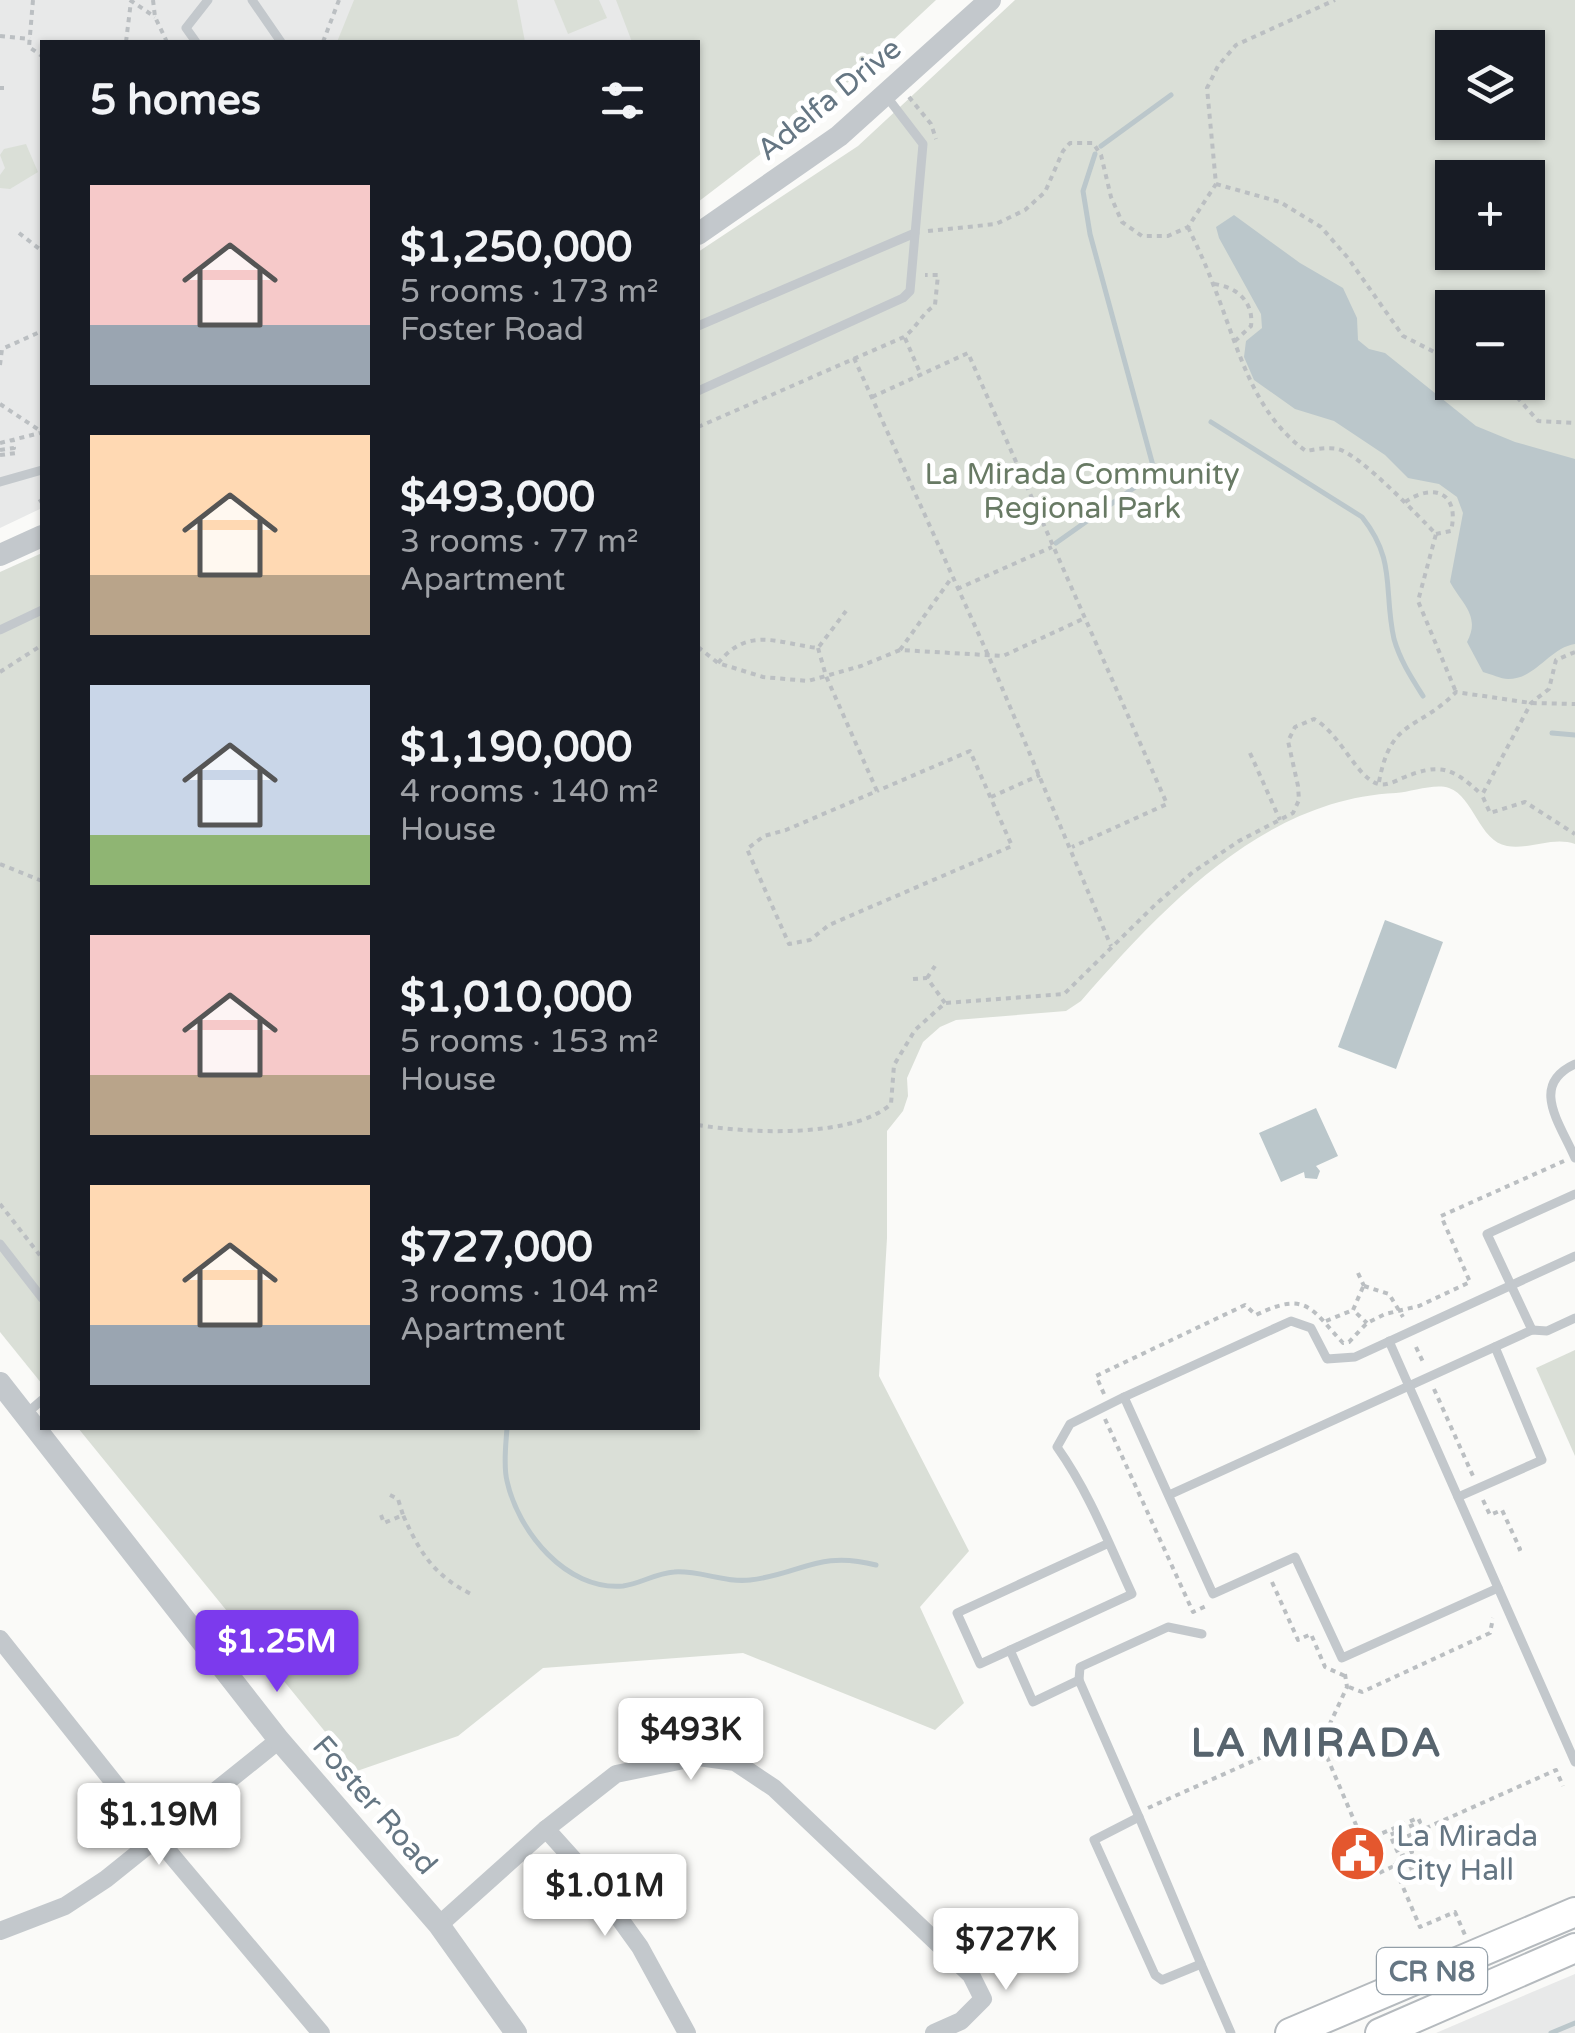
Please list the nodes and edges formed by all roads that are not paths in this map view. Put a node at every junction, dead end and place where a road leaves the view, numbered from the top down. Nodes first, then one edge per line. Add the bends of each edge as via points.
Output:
1 (208, 0) edge
2 (252, 0) edge
3 (990, 0) edge
4 (195, 40) edge
5 (279, 40) edge
6 (892, 89) junction
7 (700, 233) edge
8 (916, 234) junction
9 (700, 325) edge
10 (700, 389) edge
11 (40, 471) edge
12 (0, 482) edge
13 (40, 537) edge
14 (0, 555) edge
15 (40, 611) edge
16 (0, 630) edge
17 (1575, 1064) edge
18 (1575, 1158) edge
19 (1575, 1194) edge
20 (0, 1244) edge
21 (1575, 1256) edge
22 (1511, 1285) junction
23 (40, 1295) edge
24 (1575, 1318) edge
25 (1532, 1330) junction
26 (1388, 1341) junction
27 (1495, 1348) junction
28 (0, 1384) edge
29 (1409, 1387) junction
30 (1124, 1397) junction
31 (34, 1407) edge
32 (51, 1430) edge
33 (1169, 1496) junction
34 (1458, 1497) junction
35 (1109, 1543) junction
36 (1498, 1588) junction
37 (1202, 1634) dead end
38 (0, 1639) edge
39 (1010, 1650) junction
40 (1079, 1680) junction
41 (1575, 1730) edge
42 (1563, 1735) junction
43 (279, 1740) junction
44 (1575, 1762) edge
45 (1138, 1815) junction
46 (546, 1829) junction
47 (158, 1838) junction
48 (1575, 1912) edge
49 (439, 1925) junction
50 (0, 1931) edge
51 (1575, 1948) edge
52 (1201, 1964) junction
53 (321, 2033) edge
54 (516, 2033) edge
55 (687, 2033) edge
56 (934, 2033) edge
57 (1230, 2033) edge
58 (1290, 2033) edge
59 (1380, 2033) edge

1 - 4 lane via 186,28
2 - 5 lane
3 - 6 street, Adelfa Drive
6 - 7 street, Adelfa Drive via 839,136
6 - 8 lane via 924,144
8 - 9 lane
8 - 10 lane via 910,292 902,298
11 - 12 lane
13 - 14 street
15 - 16 lane
17 - 18 lane via 1550,1083 1550,1099
19 - 22 lane via 1487,1234
20 - 23 lane
21 - 22 lane
22 - 25 lane
22 - 26 lane
24 - 25 lane
25 - 27 lane
26 - 29 lane
26 - 30 lane via 1327,1360 1312,1328 1291,1321
27 - 29 lane
27 - 34 lane via 1542,1460
28 - 31 street, Foster Road
29 - 33 lane
29 - 34 lane
30 - 33 lane
30 - 35 lane via 1070,1424 1057,1447 1078,1475
32 - 43 street, Foster Road
33 - 36 lane via 1213,1594 1295,1557 1342,1658
34 - 36 lane
35 - 39 lane via 1132,1594
35 - 39 lane via 957,1613 980,1664
36 - 42 lane
37 - 40 lane via 1168,1627 1080,1667
38 - 47 street
39 - 40 lane via 1033,1702
40 - 45 lane
41 - 42 lane
42 - 44 lane
43 - 47 street
43 - 49 street, Foster Road
45 - 52 lane
45 - 52 lane via 1094,1840 1155,1974 1162,1980
46 - 49 street
46 - 55 street via 640,1947
46 - 56 street via 616,1774 698,1757 735,1762 774,1788 971,1975 983,1998 962,2021
47 - 50 street via 65,1906
47 - 53 street
48 - 58 main road, CR N8
49 - 54 street, Foster Road
51 - 59 main road, CR N8
52 - 57 lane

